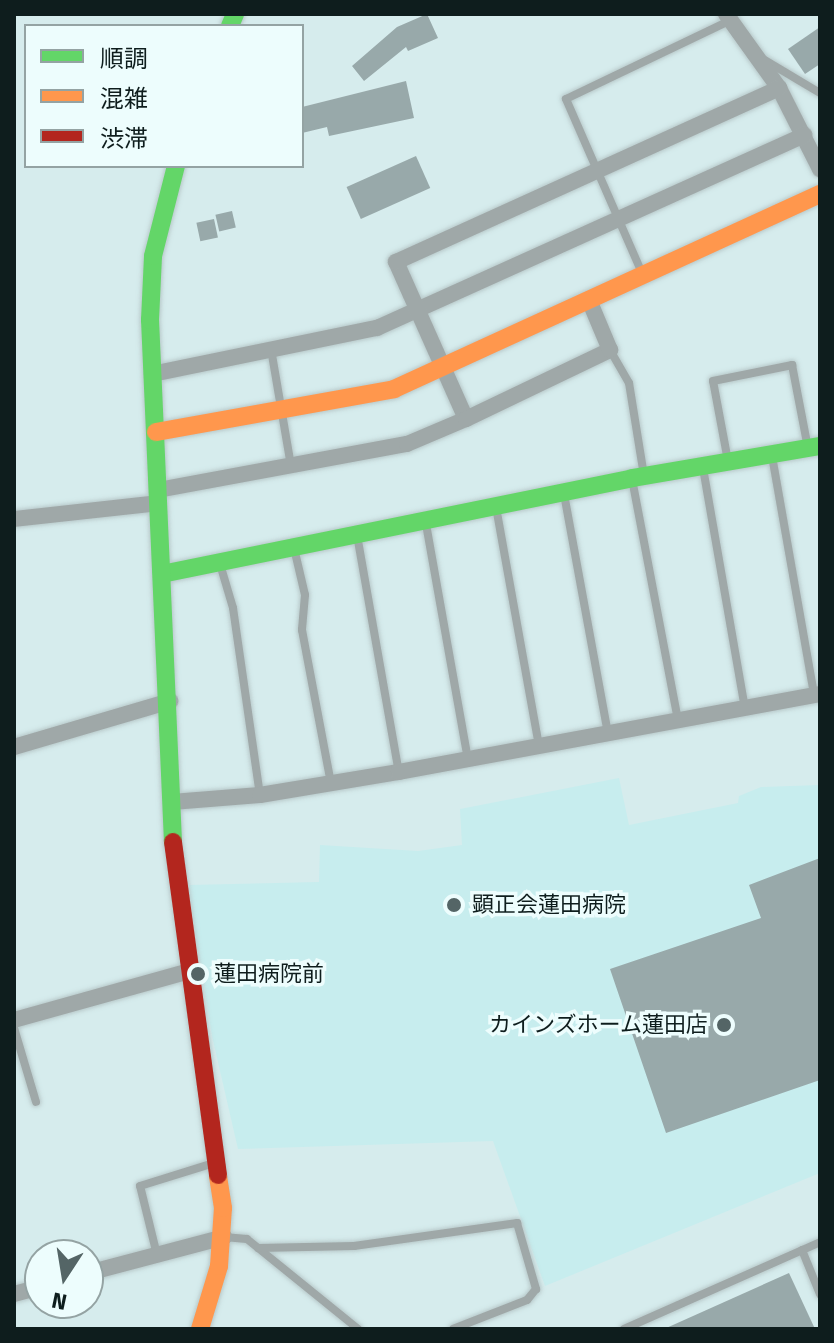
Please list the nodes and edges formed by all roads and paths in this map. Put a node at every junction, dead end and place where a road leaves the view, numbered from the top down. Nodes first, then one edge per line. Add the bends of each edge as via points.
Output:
1 (727, 18) edge
2 (760, 58) junction
3 (779, 88) junction
4 (820, 93) edge
5 (804, 135) junction
6 (175, 168) edge
7 (820, 169) edge
8 (597, 170) junction
9 (820, 194) edge
10 (618, 219) junction
11 (643, 274) junction
12 (589, 300) junction
13 (419, 312) junction
14 (271, 349) junction
15 (610, 350) junction
16 (442, 366) junction
17 (152, 374) junction
18 (281, 409) junction
19 (466, 419) junction
20 (156, 432) junction
21 (814, 448) edge
22 (772, 455) junction
23 (728, 463) junction
24 (291, 466) junction
25 (703, 467) junction
26 (638, 478) junction
27 (564, 492) junction
28 (158, 497) junction
29 (14, 501) edge
30 (496, 506) junction
31 (17, 519) edge
32 (425, 520) junction
33 (356, 534) junction
34 (293, 547) junction
35 (220, 562) junction
36 (162, 574) junction
37 (817, 695) edge
38 (170, 701) junction
39 (745, 708) junction
40 (678, 720) junction
41 (608, 733) junction
42 (539, 746) junction
43 (14, 747) edge
44 (468, 759) junction
45 (399, 772) junction
46 (331, 783) junction
47 (260, 795) junction
48 (172, 802) junction
49 (186, 972) junction
50 (14, 1020) edge
51 (14, 1028) edge
52 (36, 1102) dead end
53 (220, 1162) junction
54 (224, 1237) junction
55 (820, 1242) edge
56 (258, 1248) junction
57 (802, 1250) junction
58 (157, 1255) junction
59 (104, 1269) edge
60 (820, 1294) edge
61 (200, 1329) edge
62 (358, 1329) edge
63 (453, 1329) edge
64 (624, 1329) edge

1 - 2 street
1 - 8 lane via 566,99
2 - 3 street
2 - 4 lane
3 - 5 street
3 - 8 street
5 - 7 street
5 - 10 street
6 - 17 street via 153,256
8 - 10 lane
8 - 13 street via 396,262
9 - 11 street
10 - 11 lane
10 - 13 street
11 - 12 street
12 - 15 street
12 - 16 street
13 - 14 street via 377,328
13 - 16 street
14 - 17 street
14 - 18 lane
15 - 19 street
15 - 26 lane via 629,383
16 - 18 street via 394,389
16 - 19 street
17 - 20 street
18 - 20 street
18 - 24 lane
19 - 24 street via 407,444
20 - 28 street
21 - 22 street
21 - 23 lane via 792,365 713,381
22 - 23 street
22 - 37 lane
23 - 25 street
24 - 28 street
25 - 26 street
25 - 39 lane
26 - 27 street
26 - 40 lane
27 - 30 street
27 - 41 lane
28 - 31 street
28 - 36 street
29 - 31 street
30 - 32 street
30 - 42 lane
32 - 33 street
32 - 44 lane
33 - 34 street
33 - 45 lane
34 - 35 street
34 - 46 lane via 305,595 302,630
35 - 36 street
35 - 47 lane via 233,608
36 - 38 street
37 - 39 street
38 - 43 street
38 - 48 street
39 - 40 street
40 - 41 street
41 - 42 street
42 - 44 street
44 - 45 street
45 - 46 street
46 - 47 street
47 - 48 street
48 - 49 street
49 - 50 street
49 - 53 street
51 - 52 lane
53 - 54 street
53 - 58 lane via 140,1186
54 - 56 lane via 247,1239
54 - 58 street
54 - 61 street
55 - 57 lane
56 - 62 lane
56 - 63 lane via 354,1246 517,1223 536,1289 527,1300
57 - 60 lane
57 - 64 lane
58 - 59 street

